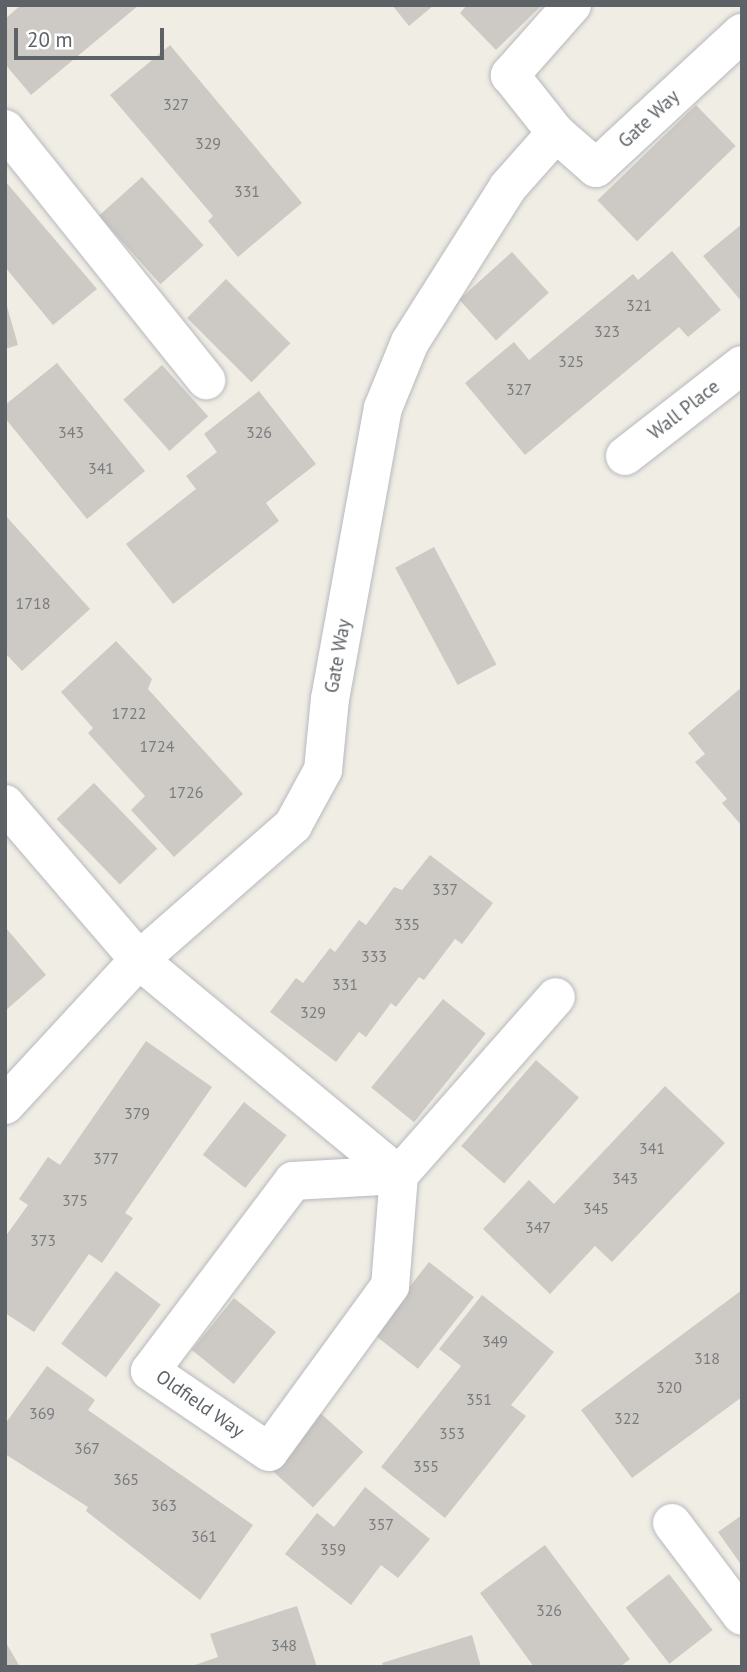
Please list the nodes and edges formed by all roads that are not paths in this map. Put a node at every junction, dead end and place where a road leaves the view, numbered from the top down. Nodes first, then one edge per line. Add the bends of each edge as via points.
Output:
1 (572, 5) edge
2 (742, 33) edge
3 (5, 129) edge
4 (556, 133) junction
5 (742, 365) edge
6 (206, 380) dead end
7 (625, 456) dead end
8 (5, 804) edge
9 (139, 960) junction
10 (556, 996) dead end
11 (5, 1105) edge
12 (398, 1175) junction
13 (672, 1523) dead end
14 (742, 1616) edge

1 - 4 street, Gate Way via 510,75
2 - 4 street, Gate Way via 596,168
3 - 6 street
4 - 9 street, Gate Way via 508,187 410,342 383,408 330,699 323,770 293,825
5 - 7 street, Wall Place
8 - 9 street
9 - 11 street, Gate Way
9 - 12 street
10 - 12 street
12 - 12 street, Oldfield Way via 390,1286 269,1452 150,1371 293,1181
13 - 14 street

